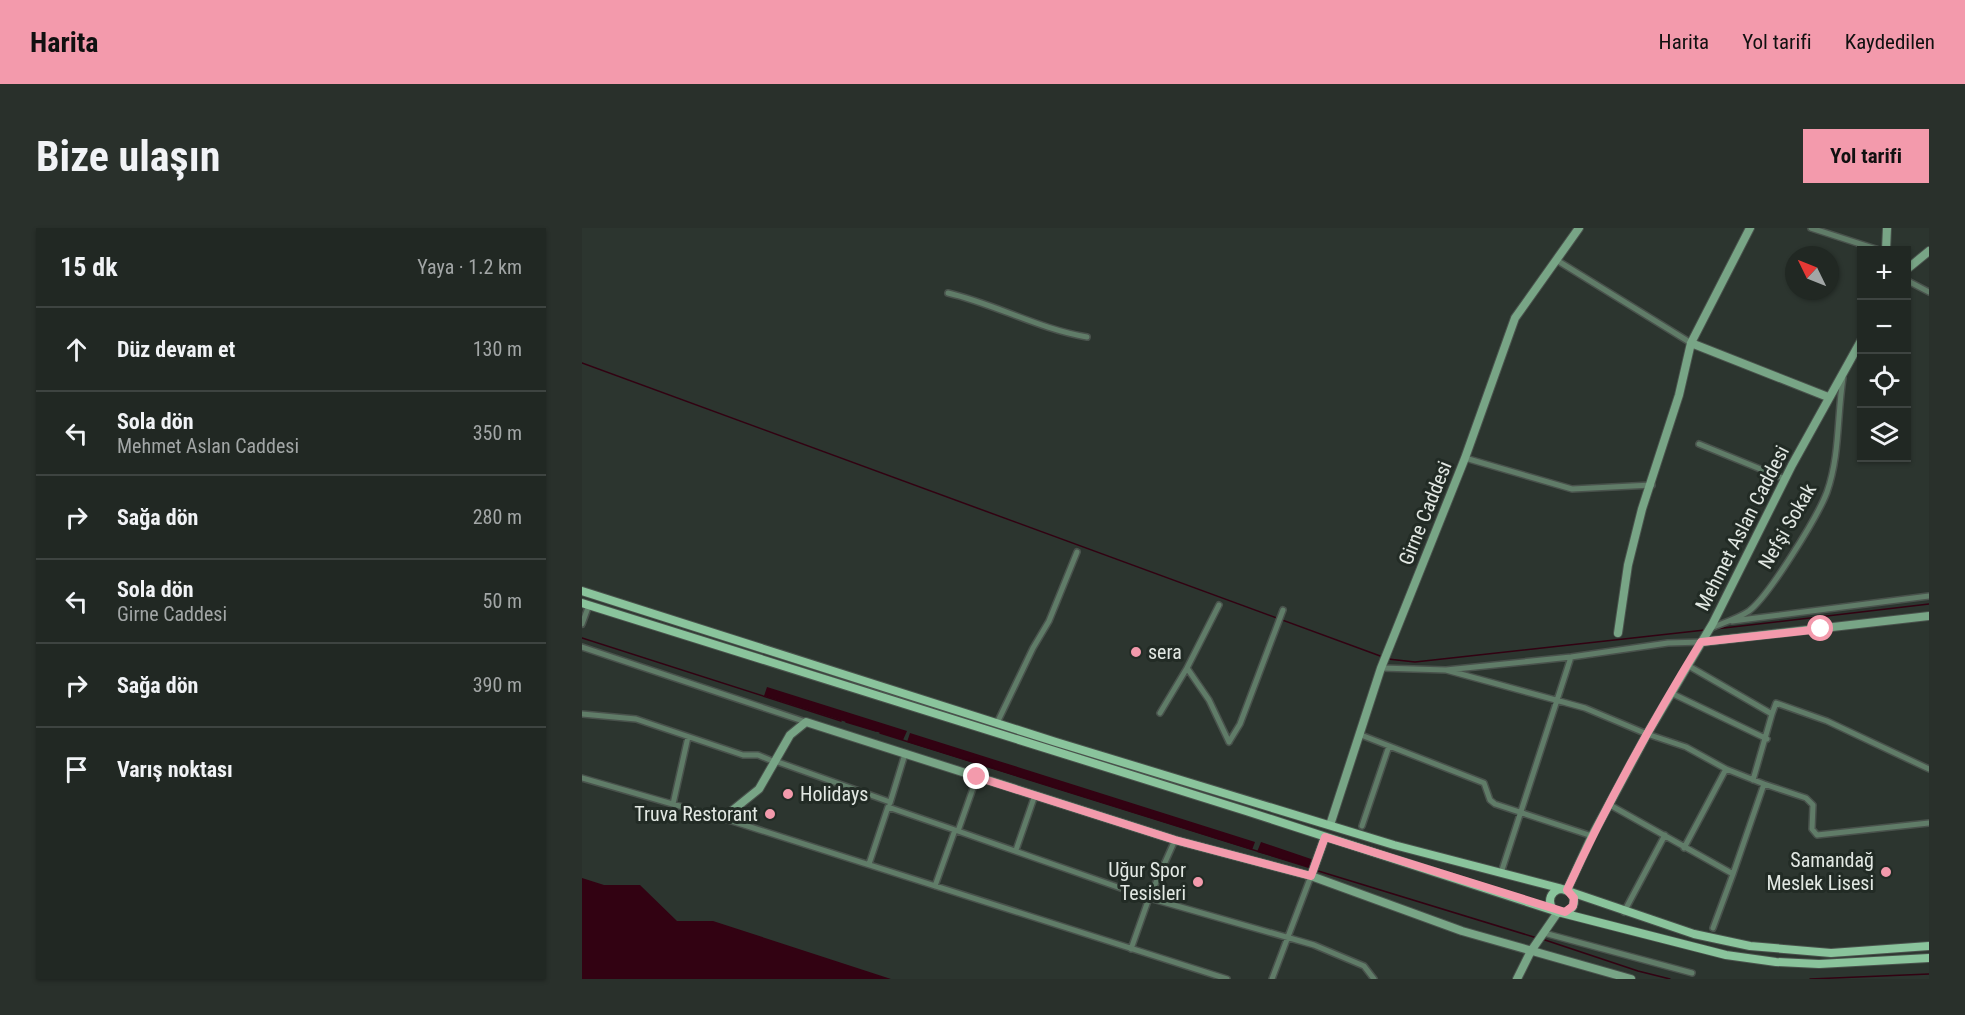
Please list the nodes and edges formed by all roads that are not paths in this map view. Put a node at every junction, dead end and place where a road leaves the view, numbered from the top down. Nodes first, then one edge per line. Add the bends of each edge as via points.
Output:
1 (1579, 228) edge
2 (1750, 228) edge
3 (1811, 228) edge
4 (1887, 228) edge
5 (1867, 246) edge
6 (1886, 246) edge
7 (1929, 251) edge
8 (1558, 261) junction
9 (1911, 266) edge
10 (1911, 283) edge
11 (1929, 292) edge
12 (948, 293) dead end
13 (1087, 337) dead end
14 (1691, 343) junction
15 (1857, 347) edge
16 (1844, 368) junction
17 (1828, 397) junction
18 (1699, 444) dead end
19 (1465, 458) junction
20 (1785, 479) junction
21 (1652, 485) junction
22 (1077, 552) dead end
23 (582, 591) edge
24 (1929, 596) edge
25 (585, 604) edge
26 (1219, 605) dead end
27 (1283, 610) dead end
28 (1929, 616) edge
29 (1724, 622) junction
30 (582, 624) edge
31 (1707, 630) junction
32 (1618, 633) dead end
33 (1701, 642) junction
34 (582, 647) edge
35 (1571, 657) junction
36 (1687, 665) junction
37 (1187, 668) junction
38 (1381, 668) junction
39 (1446, 670) junction
40 (1671, 693) junction
41 (1557, 702) junction
42 (1160, 713) dead end
43 (582, 714) edge
44 (1772, 714) junction
45 (806, 722) junction
46 (997, 723) junction
47 (1647, 734) junction
48 (1361, 735) junction
49 (688, 737) junction
50 (1767, 739) junction
51 (1389, 746) junction
52 (905, 754) junction
53 (775, 761) junction
54 (1726, 769) junction
55 (1929, 769) edge
56 (977, 777) junction
57 (582, 778) edge
58 (1753, 780) junction
59 (1764, 784) junction
60 (1035, 795) junction
61 (673, 804) junction
62 (889, 805) junction
63 (1610, 805) junction
64 (1522, 814) junction
65 (723, 818) junction
66 (1929, 823) edge
67 (1330, 825) junction
68 (1362, 826) dead end
69 (956, 831) junction
70 (1665, 835) junction
71 (1592, 836) junction
72 (1325, 837) junction
73 (1175, 840) junction
74 (1684, 848) junction
75 (1016, 850) junction
76 (869, 864) junction
77 (1501, 873) junction
78 (1733, 874) junction
79 (1311, 876) junction
80 (935, 886) junction
81 (1567, 890) junction
82 (1149, 898) junction
83 (1558, 912) junction
84 (1624, 912) junction
85 (1713, 928) dead end
86 (1544, 933) junction
87 (1288, 938) junction
88 (1929, 946) edge
89 (1131, 949) junction
90 (1531, 951) junction
91 (1929, 958) edge
92 (1692, 973) dead end
93 (1227, 979) edge
94 (1272, 979) edge
95 (1374, 979) edge
96 (1517, 979) edge
97 (1630, 979) edge

1 - 8 street, Girne Caddesi
2 - 14 street
3 - 5 street
4 - 6 street
7 - 9 street
8 - 14 street
8 - 19 street, Girne Caddesi via 1515,318
10 - 11 street
12 - 13 street
14 - 17 street
14 - 21 street
15 - 16 street, Mehmet Aslan Caddesi
16 - 17 street, Mehmet Aslan Caddesi
16 - 29 street, Nefşi Sokak via 1839,433 1826,492 1787,564 1750,610
17 - 20 street, Mehmet Aslan Caddesi
18 - 20 street
19 - 21 street via 1572,489
19 - 38 street, Girne Caddesi
20 - 31 street, Mehmet Aslan Caddesi
21 - 32 street via 1628,565
22 - 46 street via 1049,621
23 - 46 main road
24 - 29 street
25 - 30 street
25 - 72 main road
26 - 37 street
27 - 37 street via 1240,724 1229,742 1209,700
28 - 33 street
29 - 31 street, Nefşi Sokak
31 - 33 street, Mehmet Aslan Caddesi
33 - 35 street
33 - 36 street, Mehmet Aslan Caddesi
34 - 45 street
35 - 39 street
35 - 41 street
36 - 40 street, Mehmet Aslan Caddesi
36 - 44 street
37 - 42 street
38 - 39 street
38 - 48 street, Girne Caddesi
39 - 41 street
40 - 47 street, Mehmet Aslan Caddesi
40 - 50 street
41 - 47 street via 1585,708
41 - 64 street
43 - 49 street via 636,719
44 - 50 street
44 - 55 street via 1776,703 1827,721
45 - 52 street
45 - 53 street via 790,735
46 - 67 main road
47 - 54 street via 1686,747
47 - 63 street, Mehmet Aslan Caddesi
48 - 51 street
48 - 67 street, Girne Caddesi
49 - 53 street
49 - 61 street
50 - 58 street
51 - 64 street via 1484,783 1491,801
51 - 68 street
52 - 56 street
52 - 62 street
53 - 62 street
53 - 65 street via 759,789
54 - 58 street
54 - 74 street
56 - 60 street
56 - 69 street
57 - 61 street
58 - 59 street
59 - 66 street via 1806,798 1813,805 1812,830 1817,835
59 - 78 street
60 - 73 street
60 - 75 street
61 - 65 street
62 - 69 street
62 - 76 street
63 - 70 street
63 - 71 street, Mehmet Aslan Caddesi
64 - 71 street
64 - 77 street
65 - 76 street
67 - 77 main road
69 - 75 street
69 - 80 street
70 - 74 street
70 - 84 street
71 - 81 street, Mehmet Aslan Caddesi
72 - 79 street
72 - 83 main road
73 - 79 street
73 - 82 street
74 - 78 street
75 - 82 street
76 - 80 street
77 - 81 main road
78 - 85 street
79 - 87 street
79 - 90 street via 1462,931
80 - 89 street
81 - 83 main road via 1574,898 1573,906
81 - 83 main road via 1551,896 1551,904
81 - 84 main road
82 - 87 street
82 - 89 street
83 - 86 street
83 - 91 main road via 1726,955 1776,962 1819,964
84 - 88 main road via 1694,934 1750,946 1831,953
86 - 90 street
86 - 92 street
87 - 94 street
87 - 95 street via 1364,966
89 - 93 street
90 - 96 street
90 - 97 street

